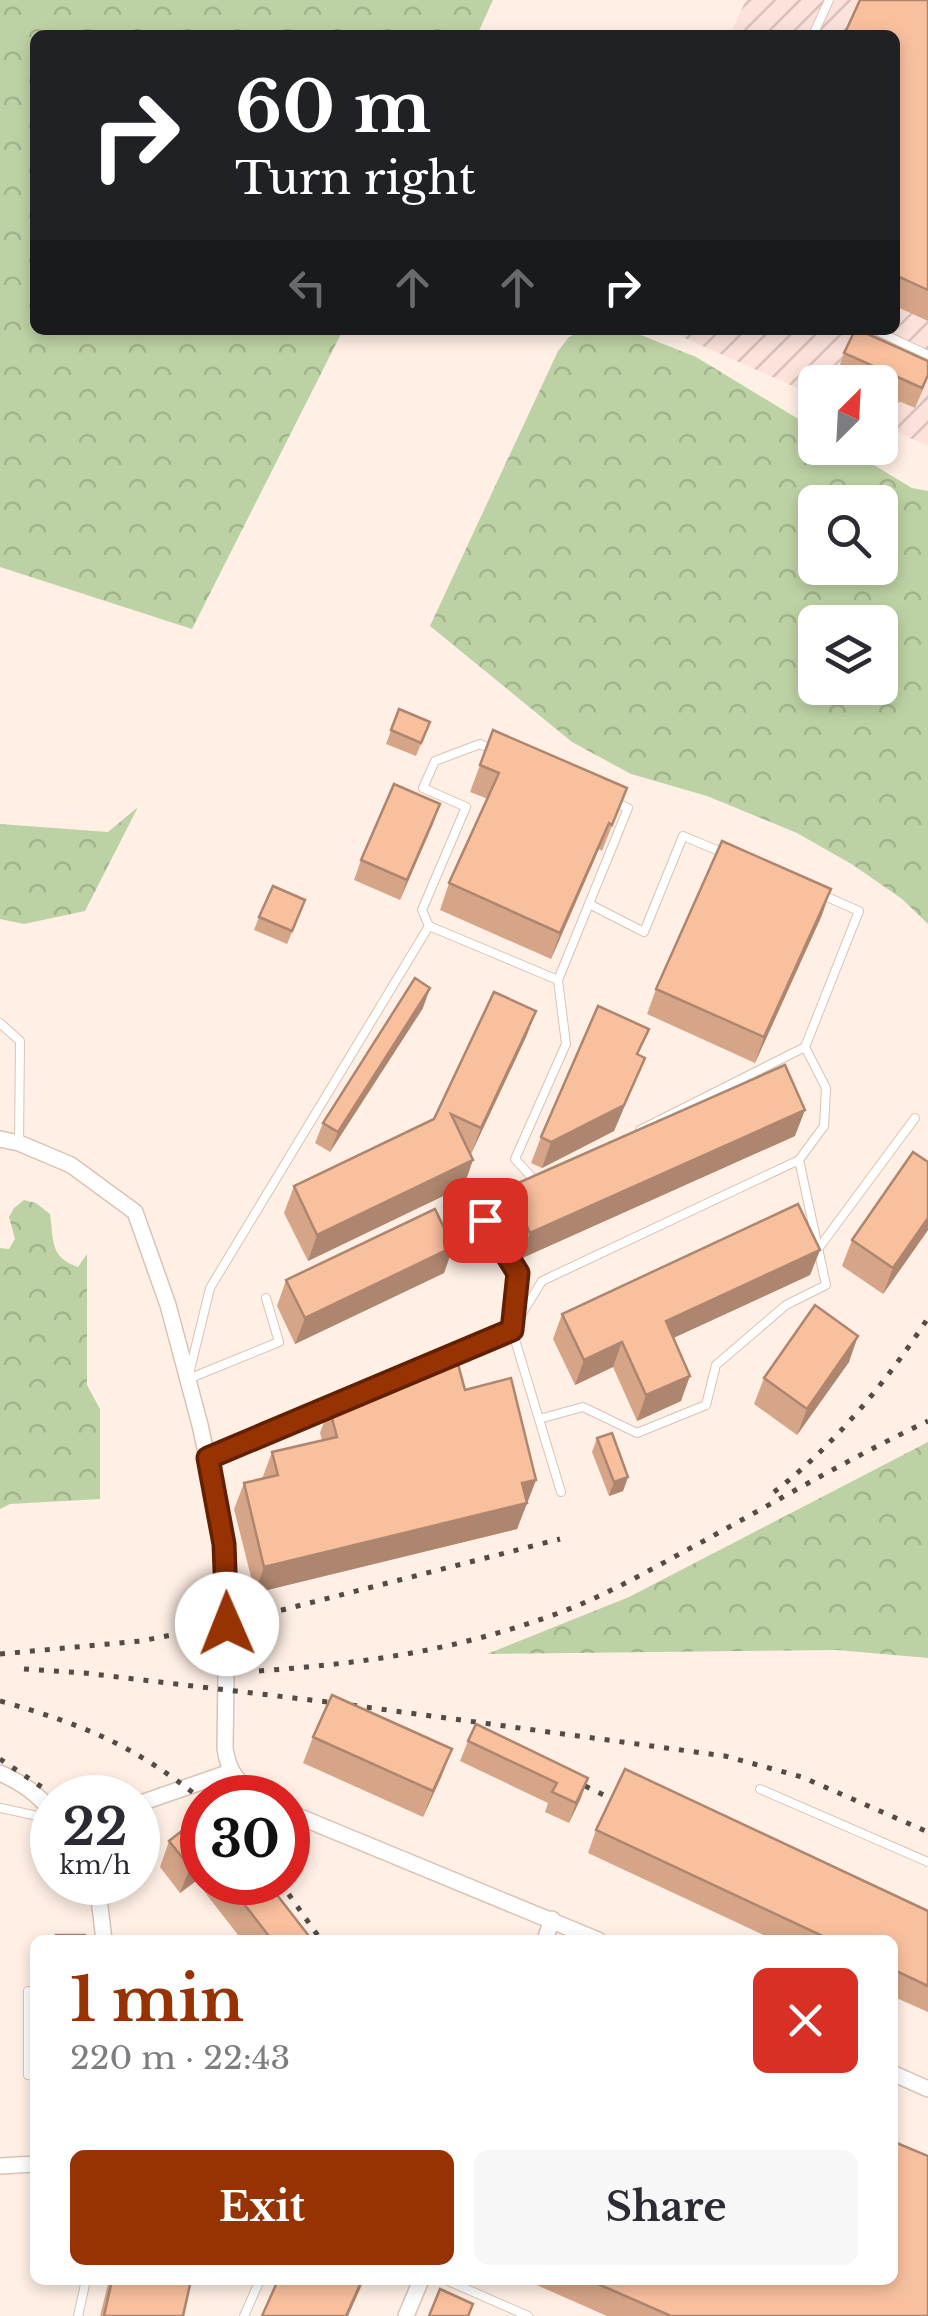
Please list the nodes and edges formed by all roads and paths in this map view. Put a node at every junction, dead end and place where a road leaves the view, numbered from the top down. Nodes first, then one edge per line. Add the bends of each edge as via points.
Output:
1 (829, 0) edge
2 (815, 30) edge
3 (886, 335) edge
4 (928, 355) edge
5 (497, 751) edge
6 (595, 794) edge
7 (736, 858) edge
8 (806, 888) edge
9 (590, 904) junction
10 (429, 926) junction
11 (558, 980) junction
12 (0, 1023) edge
13 (805, 1047) junction
14 (915, 1118) dead end
15 (637, 1132) edge
16 (0, 1139) edge
17 (19, 1143) junction
18 (799, 1160) junction
19 (553, 1174) edge
20 (485, 1220) dead end
21 (818, 1249) junction
22 (266, 1298) dead end
23 (512, 1330) junction
24 (188, 1379) junction
25 (539, 1419) junction
26 (208, 1458) junction
27 (561, 1492) dead end
28 (230, 1772) junction
29 (0, 1773) edge
30 (232, 1775) edge
31 (30, 1789) edge
32 (760, 1789) dead end
33 (160, 1796) edge
34 (0, 1808) edge
35 (30, 1812) edge
36 (310, 1821) edge
37 (928, 1862) edge
38 (99, 1905) edge
39 (552, 1919) junction
40 (103, 1935) edge
41 (546, 1935) edge
42 (587, 1935) edge
43 (28, 1990) dead end
44 (30, 2075) edge
45 (898, 2076) edge
46 (928, 2089) edge
47 (30, 2164) edge
48 (0, 2166) edge
49 (85, 2285) edge
50 (258, 2285) edge
51 (419, 2285) edge
52 (457, 2285) edge
53 (78, 2316) edge
54 (244, 2316) edge
55 (406, 2316) edge
56 (528, 2316) edge

1 - 2 lane
3 - 4 lane
5 - 10 lane via 480,744 435,761 423,788 466,807 422,910
6 - 9 lane via 628,808
7 - 9 lane via 683,836 644,932
8 - 13 lane via 859,911
9 - 11 lane
10 - 11 lane
10 - 24 lane via 210,1288
11 - 19 lane via 566,1044 515,1158 536,1182
12 - 17 lane via 20,1041
13 - 15 lane
13 - 18 lane via 826,1088 824,1126
14 - 21 lane
16 - 17 street
17 - 24 street via 70,1165 135,1212
18 - 21 lane
18 - 23 lane via 542,1281
20 - 23 lane via 518,1273
21 - 25 lane via 826,1285 786,1305 716,1365 706,1405 637,1434 583,1407
22 - 24 lane via 279,1342
23 - 25 lane
23 - 26 lane
24 - 26 street
25 - 27 lane
26 - 28 street via 224,1544 224,1748
28 - 30 street
28 - 33 street
29 - 31 street
32 - 37 lane
34 - 35 lane
36 - 39 street
38 - 40 street
39 - 41 street
39 - 42 street
43 - 44 lane
45 - 46 street
47 - 48 street
49 - 53 lane
50 - 54 lane
51 - 55 street
52 - 56 lane

